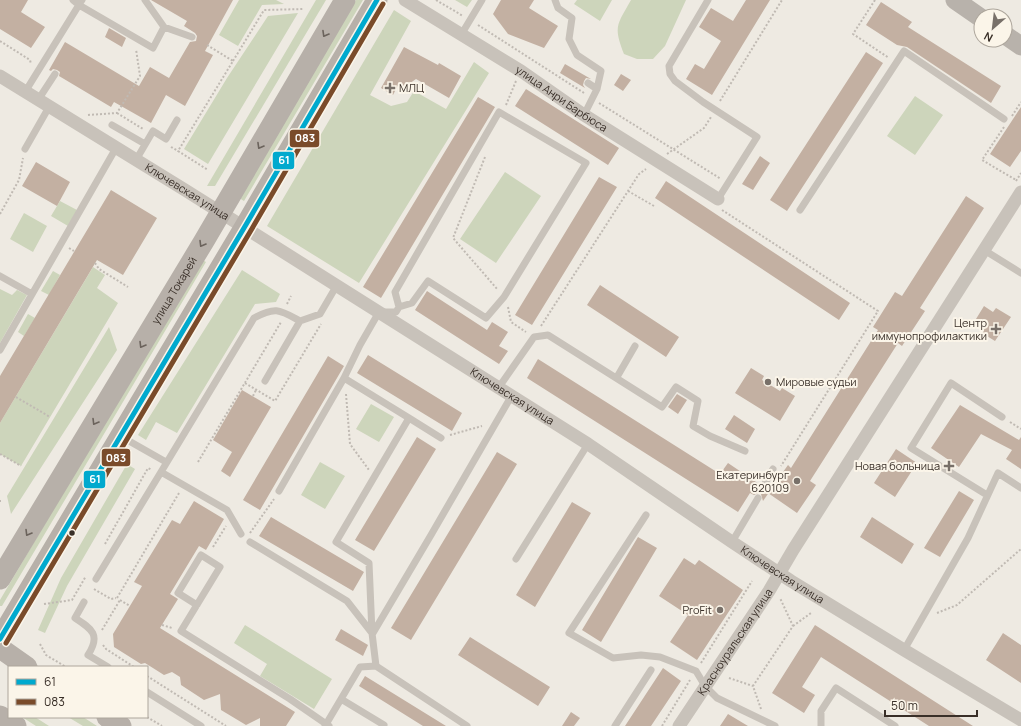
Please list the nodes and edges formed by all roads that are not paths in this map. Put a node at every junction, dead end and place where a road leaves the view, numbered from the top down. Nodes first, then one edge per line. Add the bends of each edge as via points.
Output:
1 (73, 0) edge
2 (145, 0) edge
3 (345, 0) edge
4 (377, 0) edge
5 (405, 0) edge
6 (482, 0) edge
7 (555, 0) edge
8 (708, 0) edge
9 (956, 0) edge
10 (81, 2) edge
11 (973, 12) edge
12 (164, 27) junction
13 (461, 35) junction
14 (192, 37) dead end
15 (55, 74) dead end
16 (0, 76) edge
17 (588, 83) dead end
18 (597, 89) junction
19 (25, 92) junction
20 (44, 103) junction
21 (584, 115) junction
22 (1004, 119) dead end
23 (177, 120) dead end
24 (112, 125) dead end
25 (145, 144) junction
26 (116, 148) junction
27 (25, 149) road end
28 (136, 160) junction
29 (1021, 192) edge
30 (718, 203) joint
31 (800, 210) dead end
32 (221, 213) junction
33 (244, 228) junction
34 (984, 250) junction
35 (1021, 273) edge
36 (0, 276) edge
37 (337, 285) junction
38 (32, 294) junction
39 (399, 307) junction
40 (379, 312) junction
41 (300, 321) junction
42 (635, 346) dead end
43 (0, 350) edge
44 (617, 377) junction
45 (344, 378) junction
46 (266, 381) dead end
47 (500, 387) junction
48 (512, 395) junction
49 (1002, 416) road end
50 (409, 418) junction
51 (120, 436) junction
52 (441, 438) road end
53 (588, 444) junction
54 (745, 451) dead end
55 (166, 462) junction
56 (773, 469) road end
57 (161, 472) junction
58 (763, 487) dead end
59 (1021, 488) edge
60 (279, 491) road end
61 (987, 495) junction
62 (758, 498) dead end
63 (646, 515) dead end
64 (732, 542) junction
65 (516, 559) dead end
66 (780, 574) junction
67 (96, 579) dead end
68 (0, 580) edge
69 (84, 602) dead end
70 (197, 604) junction
71 (372, 633) junction
72 (0, 638) edge
73 (0, 648) edge
74 (904, 650) junction
75 (26, 666) edge
76 (106, 666) edge
77 (376, 666) junction
78 (651, 670) dead end
79 (705, 686) junction
80 (148, 693) edge
81 (341, 699) junction
82 (0, 716) edge
83 (109, 718) edge
84 (1021, 720) edge
85 (327, 725) edge
86 (384, 725) dead end
87 (16, 726) edge
88 (122, 726) edge
89 (201, 726) edge
90 (467, 726) edge
91 (615, 726) edge
92 (679, 726) edge
93 (775, 726) edge
94 (820, 726) edge
95 (895, 726) edge

1 - 10 lane
2 - 12 lane
3 -> 32 main road, улица Токарей
4 - 33 main road
5 - 13 street, улица Анри Барбюса
6 - 13 lane
7 - 18 lane via 558,8 572,18 569,38 576,55 601,71
8 - 30 lane via 669,66 670,74 675,81 757,137
9 - 11 main road
10 - 12 lane via 153,48
10 - 19 lane
12 - 14 lane
13 - 21 street, улица Анри Барбюса
15 - 20 lane
16 - 19 street, Ключевская улица
17 - 18 lane
18 - 21 lane
19 - 20 street, Ключевская улица
20 - 26 street, Ключевская улица
20 - 27 lane
21 - 30 street, улица Анри Барбюса via 658,161
22 - 31 lane via 904,51
23 - 25 lane via 166,139 153,131
24 - 25 lane
25 - 28 lane
26 - 28 street, Ключевская улица
26 - 38 lane
28 - 32 street, Ключевская улица
29 - 34 street, Красноуральская улица
32 - 33 street, Ключевская улица
32 -> 68 main road, улица Токарей
33 - 37 street, Ключевская улица
33 - 51 main road
34 - 35 lane
34 - 66 street, Красноуральская улица
36 - 38 lane
37 - 40 street, Ключевская улица
37 - 41 lane via 320,314
38 - 43 lane
39 - 39 lane via 395,292 499,112 586,163 504,297 486,318 428,281 412,303
39 - 40 lane via 396,312
40 - 45 lane
40 - 47 street, Ключевская улица
41 - 46 lane
41 - 55 lane via 277,310 254,318
42 - 44 lane
44 - 47 lane via 548,335 534,338
44 - 54 lane via 662,407 676,387 698,401 693,426
45 - 50 lane
45 - 60 lane
47 - 48 street, Ключевская улица
48 - 53 street, Ключевская улица
48 - 71 lane
49 - 61 lane via 951,383 911,448
50 - 52 lane
50 - 71 lane via 336,542 369,563
51 - 55 lane
51 - 72 main road
53 - 64 street, Ключевская улица
53 - 65 lane
55 - 57 lane
56 - 58 lane
57 - 67 lane
57 - 71 lane via 227,510 246,538 347,601
59 - 61 lane via 998,473
61 - 74 lane via 968,538
62 - 64 lane
63 - 79 lane via 570,633 613,658 641,655 660,657 696,671
64 - 66 street, Ключевская улица
66 - 74 street, Ключевская улица
66 - 79 street, Красноуральская улица
69 - 76 lane via 75,618 92,631 95,639 88,655
70 - 70 lane via 220,567 201,555 178,593
70 - 85 lane via 181,631
71 - 77 lane
73 - 75 main road
74 - 84 street, Ключевская улица
77 - 81 lane via 360,667
77 - 90 lane
78 - 91 lane
79 - 92 street, Красноуральская улица
79 - 93 lane via 717,698
80 - 89 lane
81 - 85 lane
81 - 86 lane
82 - 87 main road
83 - 88 main road
94 - 95 lane via 821,711 836,688

